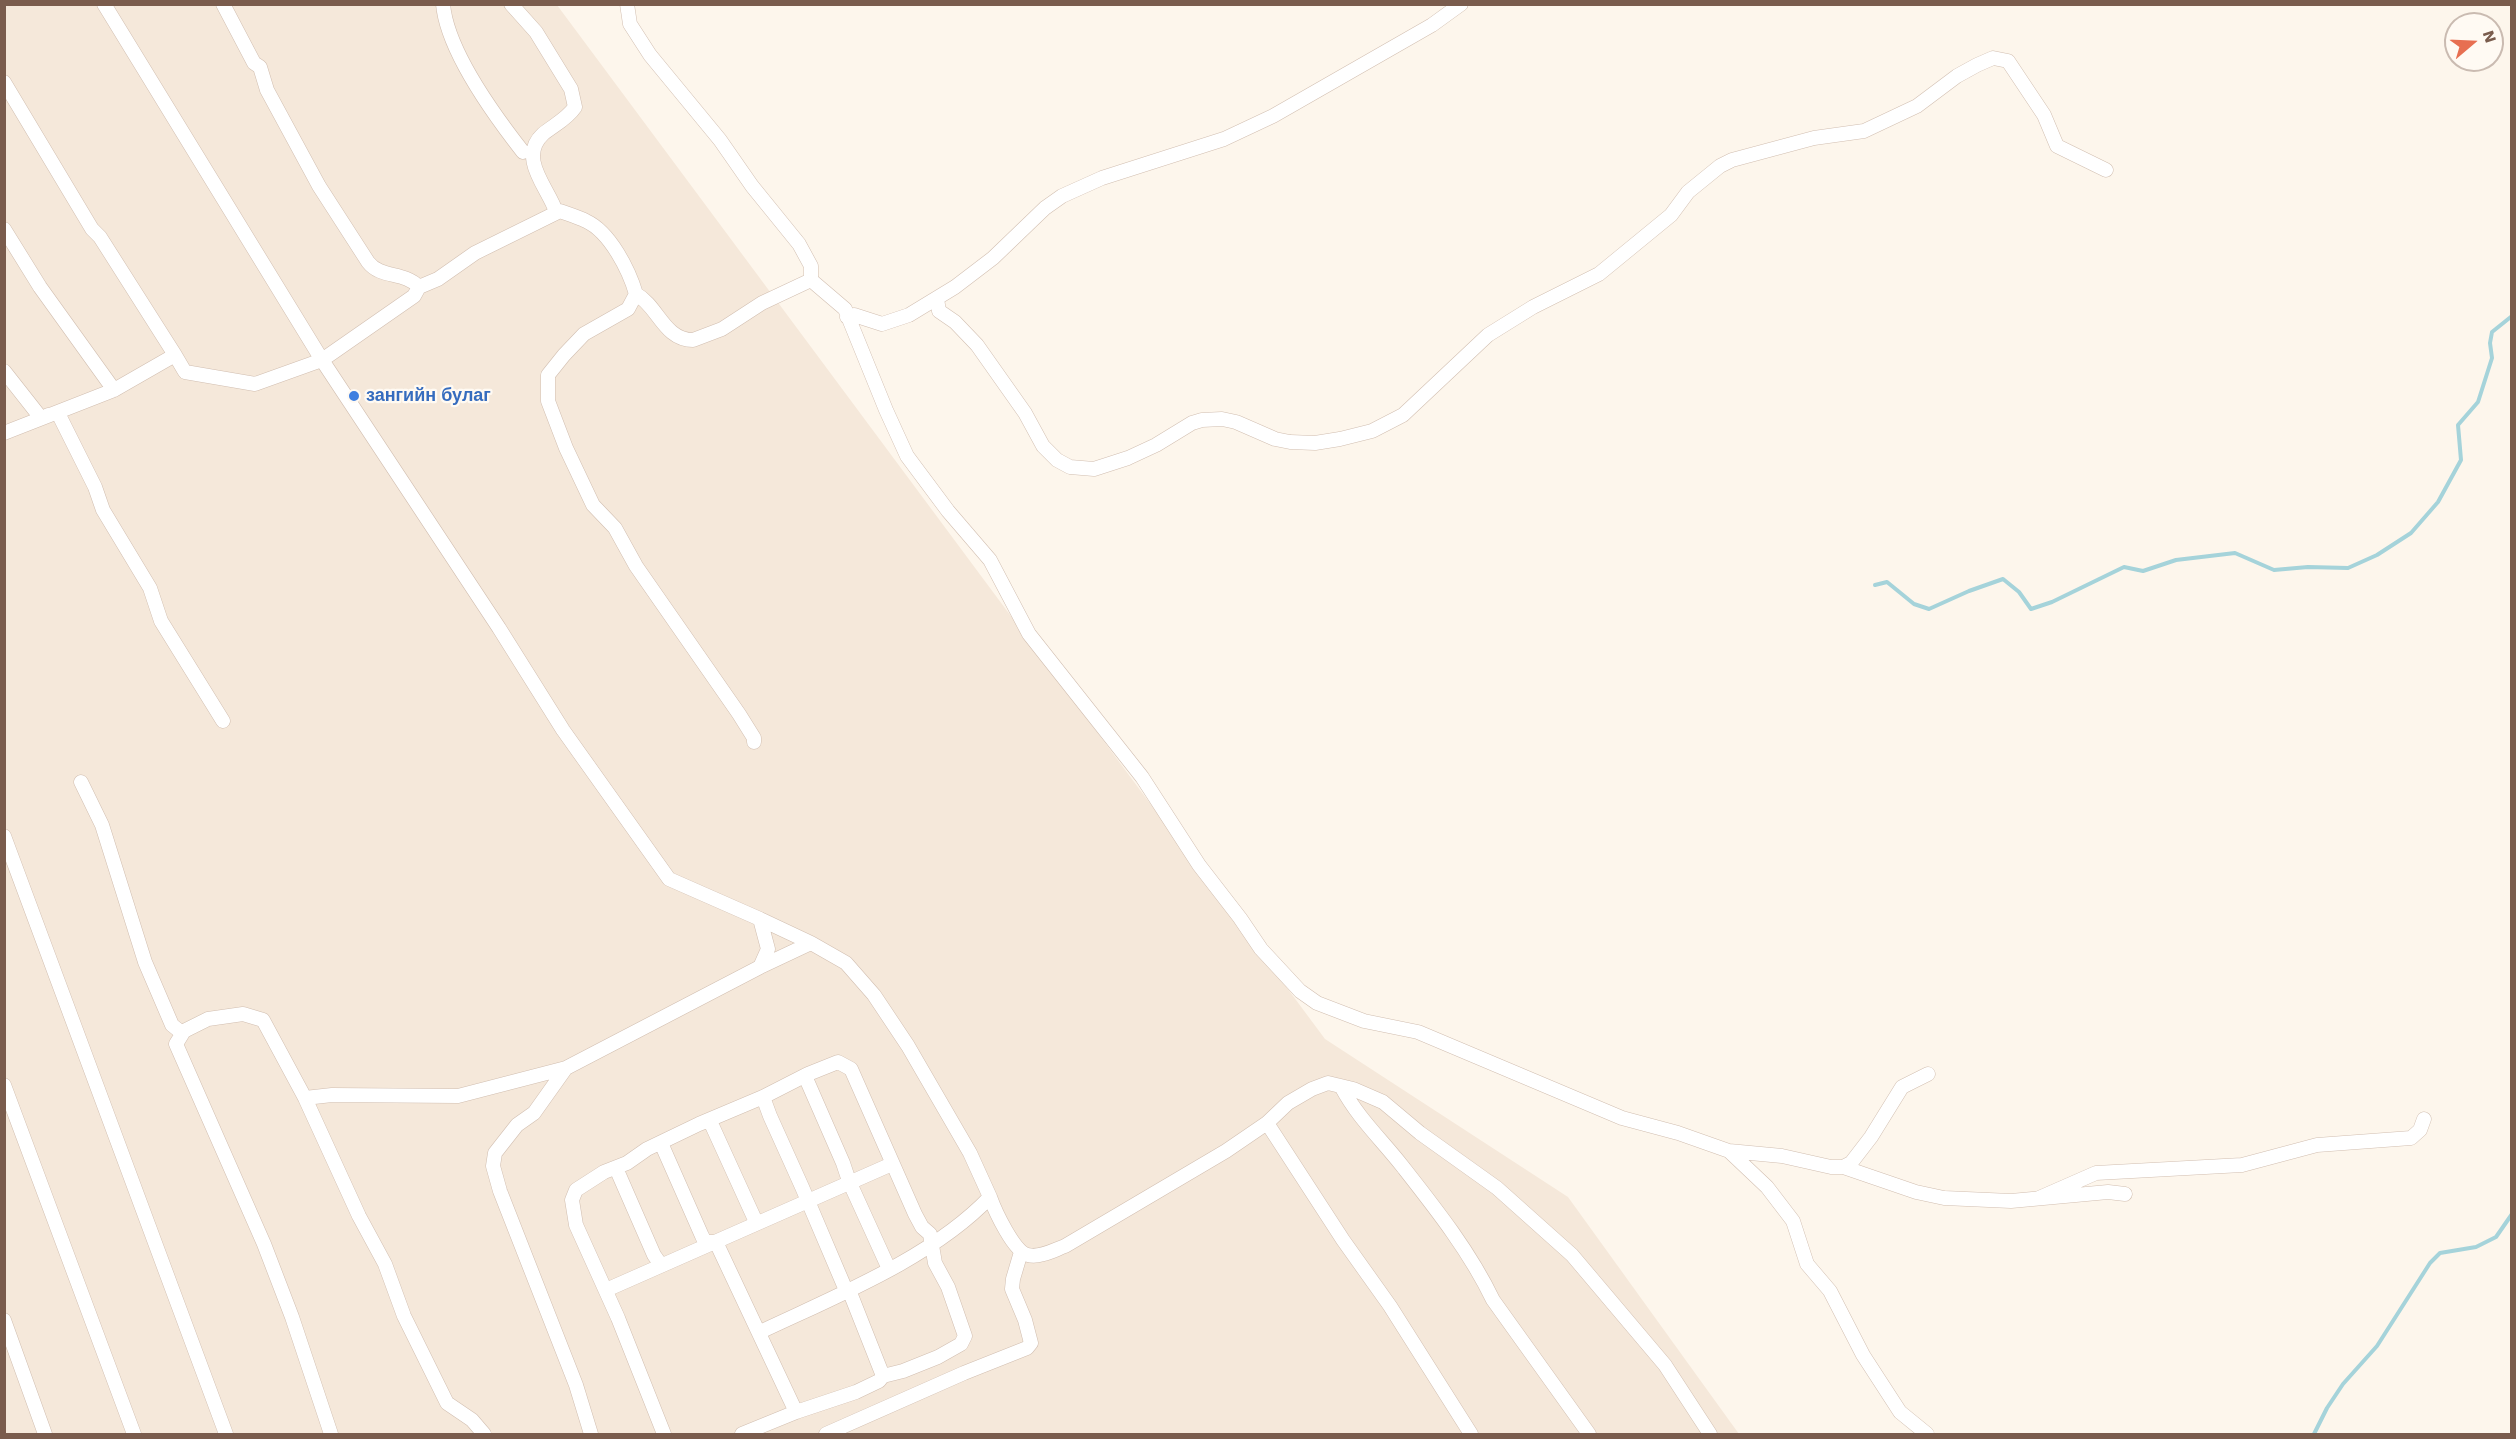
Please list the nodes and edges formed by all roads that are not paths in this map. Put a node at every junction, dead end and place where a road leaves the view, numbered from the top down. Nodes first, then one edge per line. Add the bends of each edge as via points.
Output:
1 (104, 4) edge
2 (223, 4) edge
3 (443, 4) edge
4 (512, 4) edge
5 (627, 4) edge
6 (1461, 4) edge
7 (4, 82) edge
8 (523, 152) dead end
9 (2106, 170) dead end
10 (556, 212) junction
11 (4, 229) edge
12 (811, 280) junction
13 (419, 287) junction
14 (636, 294) junction
15 (937, 299) junction
16 (847, 317) junction
17 (175, 355) junction
18 (322, 360) junction
19 (4, 371) edge
20 (114, 390) junction
21 (44, 416) junction
22 (4, 433) edge
23 (223, 721) dead end
24 (754, 742) dead end
25 (81, 782) dead end
26 (4, 836) edge
27 (760, 918) junction
28 (811, 943) junction
29 (760, 967) junction
30 (182, 1033) junction
31 (566, 1068) junction
32 (1928, 1074) dead end
33 (805, 1077) junction
34 (4, 1084) edge
35 (1342, 1088) junction
36 (763, 1097) junction
37 (305, 1098) junction
38 (2424, 1119) dead end
39 (710, 1121) junction
40 (1267, 1123) junction
41 (662, 1143) junction
42 (1729, 1151) junction
43 (892, 1164) junction
44 (1843, 1167) junction
45 (616, 1168) junction
46 (850, 1180) junction
47 (2125, 1194) dead end
48 (990, 1197) junction
49 (2039, 1198) junction
50 (807, 1201) junction
51 (756, 1222) junction
52 (711, 1242) junction
53 (933, 1243) junction
54 (1020, 1252) junction
55 (661, 1265) junction
56 (889, 1269) junction
57 (606, 1290) junction
58 (849, 1290) junction
59 (1616, 1310) junction
60 (4, 1320) edge
61 (760, 1332) junction
62 (883, 1376) junction
63 (796, 1412) junction
64 (45, 1434) edge
65 (134, 1434) edge
66 (226, 1434) edge
67 (331, 1434) edge
68 (484, 1434) edge
69 (591, 1434) edge
70 (664, 1434) edge
71 (742, 1434) edge
72 (826, 1434) edge
73 (1471, 1434) edge
74 (1589, 1434) edge
75 (1705, 1434) edge
76 (1710, 1434) edge
77 (1927, 1434) edge

1 - 18 street
2 - 13 street via 254,63 260,67 267,90 319,186 374,271 414,282
3 - 8 street via 444,20 459,56
4 - 10 street via 536,32 574,99 575,107 569,116 538,138 532,153 538,178
5 - 12 street via 630,24 650,55 799,244 811,266
6 - 15 street via 1432,26 1296,104 1224,139 1102,178 1062,196 1006,247
7 - 17 street via 92,230
9 - 15 street via 2057,146 2044,115 2008,61 1993,58 1957,76 1917,106 1864,131 1815,138 1720,166 1688,192 1671,215 1599,274 1499,327 1415,406 1389,424 1340,439 1304,443 1275,439 1236,422 1202,420 1145,450 1094,469 1070,467 1043,446 977,345 939,311
10 - 13 street
10 - 14 street via 588,221 608,240 630,274
11 - 20 street
12 - 14 street via 762,303 722,329 693,340 669,332 647,300
12 - 16 street via 844,309
13 - 18 street via 414,296
14 - 24 street via 628,309 584,334 569,348 548,375 548,401 593,505 615,528 652,591 740,714
15 - 16 street via 882,324 854,315
16 - 42 street via 907,456 990,560 1029,634 1142,777 1199,865 1261,949 1300,991 1333,1011 1418,1032 1622,1118
17 - 18 street via 185,372 255,384
17 - 20 street
18 - 27 street via 562,730 669,879
19 - 21 street
20 - 21 street
21 - 22 street
21 - 23 street via 58,413 103,510 150,588 161,621
25 - 30 street via 102,825 145,962 172,1025
26 - 66 street
27 - 28 street
27 - 29 street via 768,949
28 - 29 street
28 - 48 street via 846,963 874,995 959,1133
29 - 31 street
30 - 37 street via 218,1016 243,1014 263,1020
30 - 67 street via 176,1044 264,1244
31 - 37 street via 458,1096
31 - 69 street via 534,1113 517,1125 495,1153 493,1166
32 - 44 street via 1902,1088 1871,1137 1851,1163
33 - 36 street
33 - 43 street via 838,1062 851,1069
33 - 46 street
34 - 65 street
35 - 40 street via 1328,1083 1317,1086 1288,1103
35 - 59 street via 1383,1102 1497,1188 1572,1255
35 - 74 street via 1363,1122 1403,1167 1459,1242 1493,1300
36 - 39 street
36 - 50 street
37 - 68 street via 447,1402
38 - 49 street via 2411,1138 2317,1145 2242,1166 2096,1173
39 - 41 street
39 - 51 street
40 - 54 street via 1065,1246 1040,1256
40 - 73 street via 1390,1305
41 - 45 street
41 - 52 street via 702,1236 705,1242
42 - 44 street
42 - 77 street via 1767,1187 1793,1221 1807,1264 1830,1291 1863,1355 1900,1412
43 - 46 street
43 - 53 street
44 - 49 street via 1944,1198
45 - 55 street
45 - 57 street via 576,1190 572,1200 576,1225
46 - 50 street
46 - 56 street
47 - 49 street
48 - 53 street via 974,1214
48 - 54 street
50 - 51 street
50 - 58 street
51 - 52 street
52 - 55 street
52 - 61 street via 716,1242
53 - 56 street
53 - 62 street via 935,1263 966,1336 961,1344 938,1357
54 - 72 street via 1012,1290 1031,1343 1027,1348
55 - 57 street
56 - 58 street
57 - 70 street
58 - 61 street
58 - 62 street
59 - 75 street
59 - 76 street via 1671,1373
60 - 64 street
61 - 63 street
62 - 63 street via 856,1392
63 - 71 street

